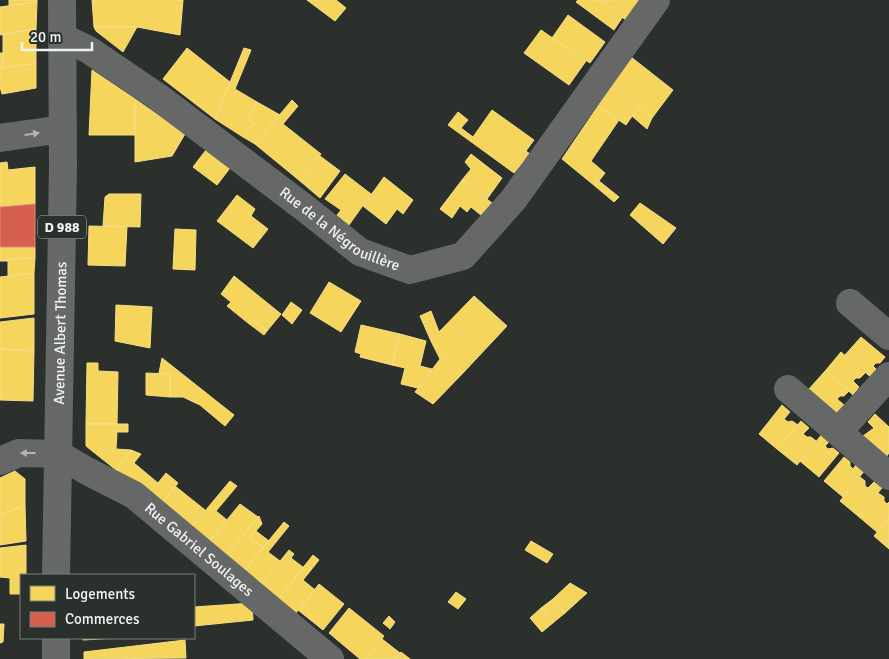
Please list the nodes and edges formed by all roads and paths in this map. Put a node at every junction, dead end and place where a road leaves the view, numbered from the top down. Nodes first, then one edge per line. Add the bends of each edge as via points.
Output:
1 (62, 0) edge
2 (656, 0) edge
3 (62, 37) junction
4 (63, 129) junction
5 (0, 138) edge
6 (850, 303) dead end
7 (889, 336) edge
8 (889, 376) edge
9 (788, 389) dead end
10 (838, 432) junction
11 (58, 454) junction
12 (0, 461) edge
13 (889, 476) edge
14 (56, 574) edge
15 (56, 639) edge
16 (56, 659) edge
17 (330, 659) edge

1 - 3 main road, Avenue Albert Thomas / D 988
2 - 3 street, Rue de la Négrouillère via 513,200 463,256 410,270 360,252 158,97 89,50
3 - 4 main road, Avenue Albert Thomas / D 988
5 -> 4 street
4 - 11 main road, Avenue Albert Thomas / D 988
6 - 7 street
8 - 10 street
9 - 10 street
10 - 13 street
11 -> 12 street via 19,453
11 - 14 main road, Avenue Albert Thomas / D 988
11 - 17 street, Rue Gabriel Soulages via 134,495
15 - 16 main road

